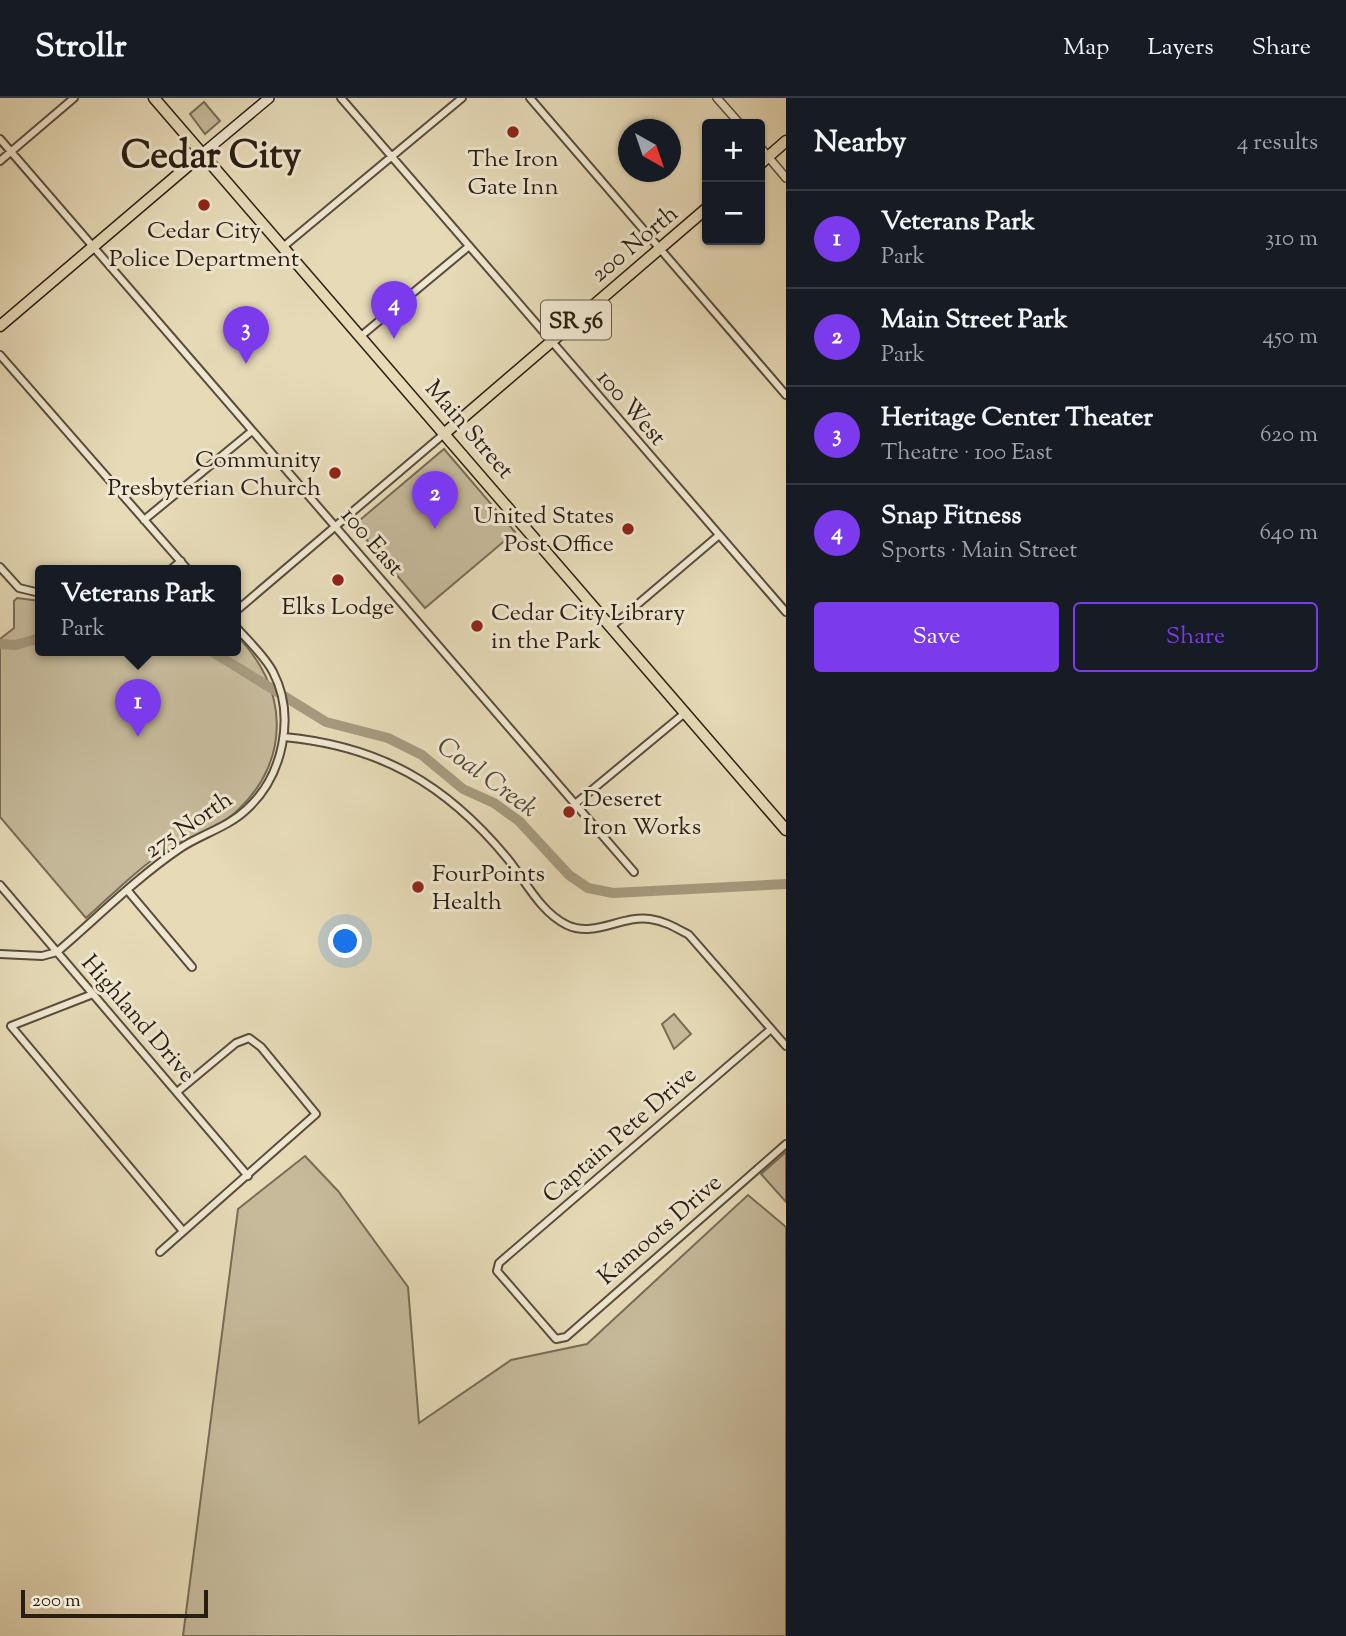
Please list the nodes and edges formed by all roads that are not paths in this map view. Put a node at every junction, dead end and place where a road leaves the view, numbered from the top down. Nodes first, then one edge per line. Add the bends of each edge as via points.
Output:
1 (74, 98) edge
2 (154, 98) edge
3 (269, 98) edge
4 (341, 98) edge
5 (462, 98) edge
6 (530, 98) edge
7 (717, 98) edge
8 (736, 119) edge
9 (0, 139) edge
10 (786, 141) edge
11 (11, 152) junction
12 (202, 154) junction
13 (391, 157) junction
14 (765, 159) edge
15 (0, 161) edge
16 (765, 161) edge
17 (786, 178) edge
18 (702, 212) edge
19 (92, 247) junction
20 (284, 247) junction
21 (468, 247) junction
22 (659, 249) junction
23 (0, 326) edge
24 (361, 336) junction
25 (550, 342) junction
26 (0, 355) edge
27 (786, 395) edge
28 (252, 431) junction
29 (446, 433) junction
30 (144, 520) junction
31 (335, 526) junction
32 (718, 536) junction
33 (181, 561) junction
34 (176, 565) edge
35 (184, 565) edge
36 (0, 567) edge
37 (35, 592) edge
38 (241, 607) edge
39 (786, 612) edge
40 (612, 626) junction
41 (241, 633) edge
42 (686, 712) junction
43 (284, 737) junction
44 (575, 804) junction
45 (782, 825) edge
46 (634, 872) dead end
47 (0, 885) edge
48 (128, 891) junction
49 (57, 951) junction
50 (0, 954) edge
51 (192, 967) dead end
52 (93, 994) junction
53 (771, 1029) junction
54 (786, 1046) edge
55 (177, 1092) junction
56 (786, 1144) edge
57 (248, 1176) junction
58 (183, 1231) junction
59 (160, 1252) dead end
60 (556, 1339) joint

1 - 11 street
2 - 12 main road, Main Street
3 - 12 main road
4 - 13 street, 100 West
5 - 13 street
6 - 22 street
7 - 8 street
9 - 11 street, 100 East
10 - 14 main road
11 - 15 street
11 - 19 street, 100 East
12 - 19 main road
12 - 20 main road, Main Street
13 - 20 street
13 - 21 street, 100 West
16 - 17 street
18 - 22 main road, 200 North / SR 56
19 - 23 main road
19 - 28 street, 100 East
20 - 24 main road, Main Street
21 - 24 street
21 - 25 street, 100 West
22 - 25 main road, 200 North / SR 56
22 - 27 street
24 - 29 main road, Main Street
25 - 29 main road, 200 North / SR 56
25 - 32 street, 100 West
26 - 30 street
28 - 30 street
28 - 31 street, 100 East
29 - 31 street, 200 North
29 - 40 main road, Main Street
30 - 33 street
31 - 38 street, 200 North
31 - 44 street, 100 East
32 - 39 street, 100 West
32 - 40 street
33 - 34 street
33 - 35 street
36 - 37 street via 19,588
40 - 42 main road, Main Street
41 - 43 street, 275 North via 273,671 283,701
42 - 44 street
42 - 45 main road, Main Street
43 - 48 street, 275 North via 276,765 249,808 180,848
43 - 53 street via 321,741 412,772 485,832 545,909 565,924 586,931 648,918 689,935
44 - 46 street, 100 East
47 - 49 street, Highland Drive
48 - 49 street, 275 North
48 - 51 street
49 - 50 street via 42,957
49 - 52 street, Highland Drive
52 - 55 street, Highland Drive
52 - 58 street via 11,1026
53 - 54 street
53 - 60 street, Captain Pete Drive via 499,1263 497,1271
55 - 57 street, Highland Drive
55 - 57 street via 236,1042 249,1038 261,1047 316,1114
56 - 60 street, Kamoots Drive via 566,1337
57 - 58 street
58 - 59 street

